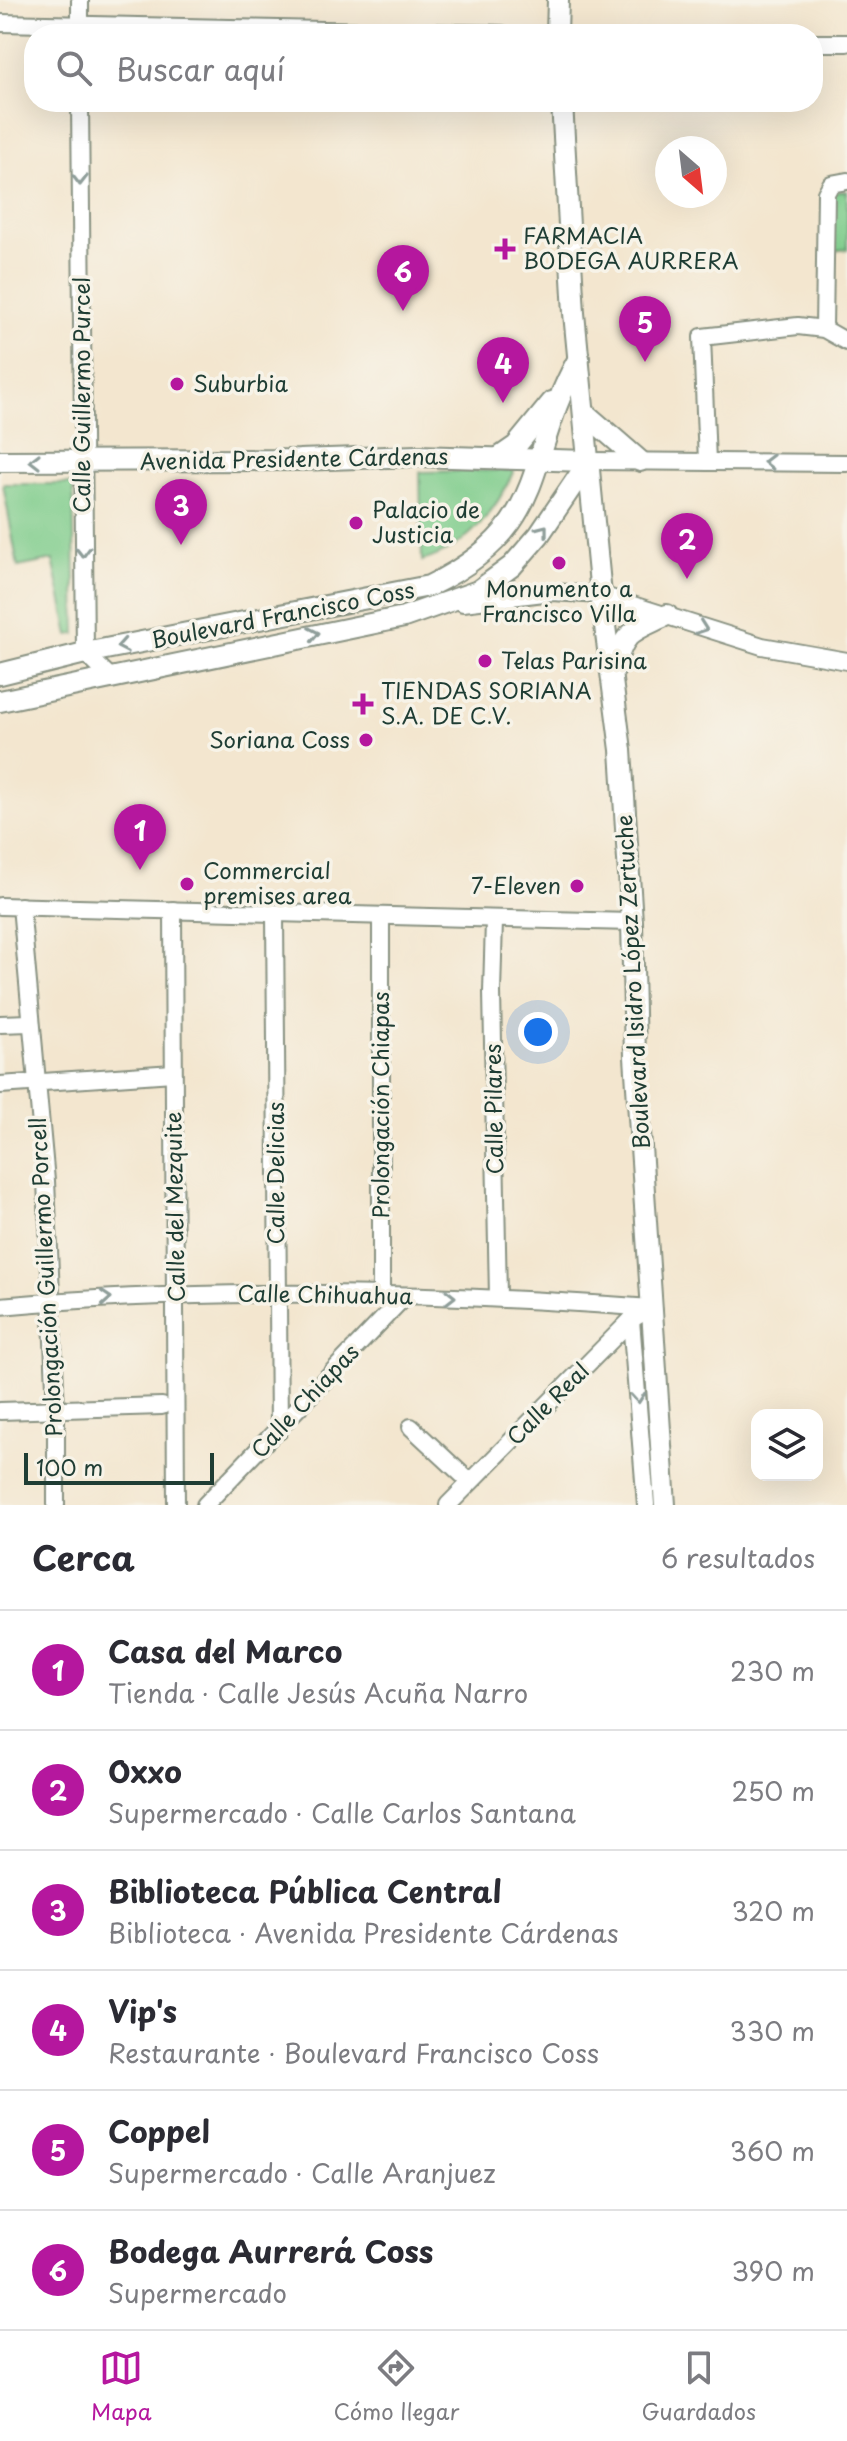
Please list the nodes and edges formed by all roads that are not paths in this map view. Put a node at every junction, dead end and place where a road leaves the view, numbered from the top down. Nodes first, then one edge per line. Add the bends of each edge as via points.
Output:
1 (80, 0) edge
2 (558, 0) edge
3 (0, 23) edge
4 (80, 24) edge
5 (557, 24) edge
6 (24, 25) edge
7 (823, 43) edge
8 (847, 43) edge
9 (80, 112) edge
10 (563, 112) edge
11 (847, 181) edge
12 (824, 329) junction
13 (847, 342) edge
14 (579, 358) junction
15 (561, 389) junction
16 (587, 415) junction
17 (500, 457) junction
18 (541, 460) junction
19 (0, 461) edge
20 (83, 461) junction
21 (589, 461) junction
22 (640, 461) junction
23 (707, 462) junction
24 (847, 463) edge
25 (601, 595) junction
26 (335, 604) junction
27 (442, 605) junction
28 (667, 615) junction
29 (214, 630) junction
30 (224, 652) junction
31 (85, 653) junction
32 (847, 661) edge
33 (155, 667) junction
34 (0, 674) edge
35 (110, 677) junction
36 (613, 681) junction
37 (0, 701) edge
38 (0, 906) edge
39 (21, 906) junction
40 (173, 910) junction
41 (275, 915) junction
42 (381, 916) junction
43 (494, 921) junction
44 (632, 922) junction
45 (30, 1023) junction
46 (0, 1024) edge
47 (173, 1073) junction
48 (34, 1082) junction
49 (0, 1085) edge
50 (276, 1292) junction
51 (176, 1293) junction
52 (381, 1295) junction
53 (404, 1297) junction
54 (498, 1297) junction
55 (51, 1302) junction
56 (0, 1306) edge
57 (651, 1308) junction
58 (631, 1320) junction
59 (162, 1406) dead end
60 (56, 1410) junction
61 (0, 1411) edge
62 (411, 1427) dead end
63 (279, 1431) junction
64 (470, 1482) junction
65 (56, 1505) edge
66 (176, 1505) edge
67 (205, 1505) edge
68 (448, 1505) edge
69 (646, 1505) edge
70 (665, 1505) edge

1 - 4 street
2 - 5 main road
3 - 6 street
7 - 8 street
9 -> 20 street, Calle Guillermo Purcel
10 - 14 main road, Boulevard Isidro López Zertuche
11 - 12 street via 827,187
12 - 13 street
12 - 23 street via 775,327 702,337
14 - 15 main road, Boulevard Francisco Coss
14 - 16 main road, Boulevard Isidro López Zertuche
15 - 17 main road via 529,433
15 - 18 main road, Boulevard Francisco Coss
16 - 21 main road, Boulevard Isidro López Zertuche
16 - 22 main road
17 - 18 main road, Avenida Presidente Cárdenas
17 - 20 main road, Avenida Presidente Cárdenas
18 - 21 main road, Avenida Presidente Cárdenas
18 - 26 main road, Boulevard Francisco Coss via 516,515 496,543 466,568 429,586
20 -> 19 main road, Avenida Presidente Cárdenas
20 -> 31 street, Calle Guillermo Purcel
21 - 22 street
21 - 25 main road, Boulevard Isidro López Zertuche
27 -> 21 main road, Boulevard Francisco Coss via 478,591 512,566
22 - 23 street
24 -> 23 street
25 - 27 street via 552,592
25 - 28 street
25 - 36 main road, Boulevard Isidro López Zertuche
26 - 29 main road, Boulevard Francisco Coss
26 - 30 main road via 236,642
30 -> 27 main road, Boulevard Francisco Coss
28 -> 32 street via 762,646
28 - 36 main road via 620,644
29 -> 31 main road, Boulevard Francisco Coss
29 - 33 main road via 213,645
30 - 33 main road, Boulevard Francisco Coss
31 - 34 main road, Boulevard Francisco Coss
31 - 35 street
33 - 35 main road, Boulevard Francisco Coss
35 - 37 main road, Boulevard Francisco Coss
36 - 44 main road, Boulevard Isidro López Zertuche
38 - 39 street
39 - 40 street
39 - 45 street, Prolongación Guillermo Porcell
40 - 41 street
40 - 47 street, Calle del Mezquite
41 - 42 street
41 - 50 street, Calle Delicias
42 - 43 street
42 - 52 street, Prolongación Chiapas
43 - 44 street
43 - 54 street, Calle Pilares
44 - 57 main road, Boulevard Isidro López Zertuche
45 - 46 street
45 - 48 street, Prolongación Guillermo Porcell
47 - 48 street
47 - 51 street, Calle del Mezquite
48 - 49 street
48 - 55 street, Prolongación Guillermo Porcell via 46,1181
50 - 51 street, Calle Chihuahua
50 - 52 street, Calle Chihuahua
50 - 63 street, Calle Delicias
55 -> 51 street, Calle Chihuahua
51 - 66 street, Calle del Mezquite
52 - 53 street, Calle Chihuahua
53 -> 54 street, Calle Chihuahua
53 - 63 street, Calle Chiapas
54 - 57 street, Calle Chihuahua
55 - 56 street, Calle Chihuahua
55 - 60 street, Prolongación Guillermo Porcell
57 - 58 street, Calle Real
57 - 70 main road, Boulevard Isidro López Zertuche
58 - 64 street, Calle Real
58 -> 69 street
59 - 60 street
60 - 61 street
60 - 65 street, Prolongación Guillermo Porcell
62 - 64 street
63 - 67 street, Calle Chiapas
64 - 68 street, Calle Real

